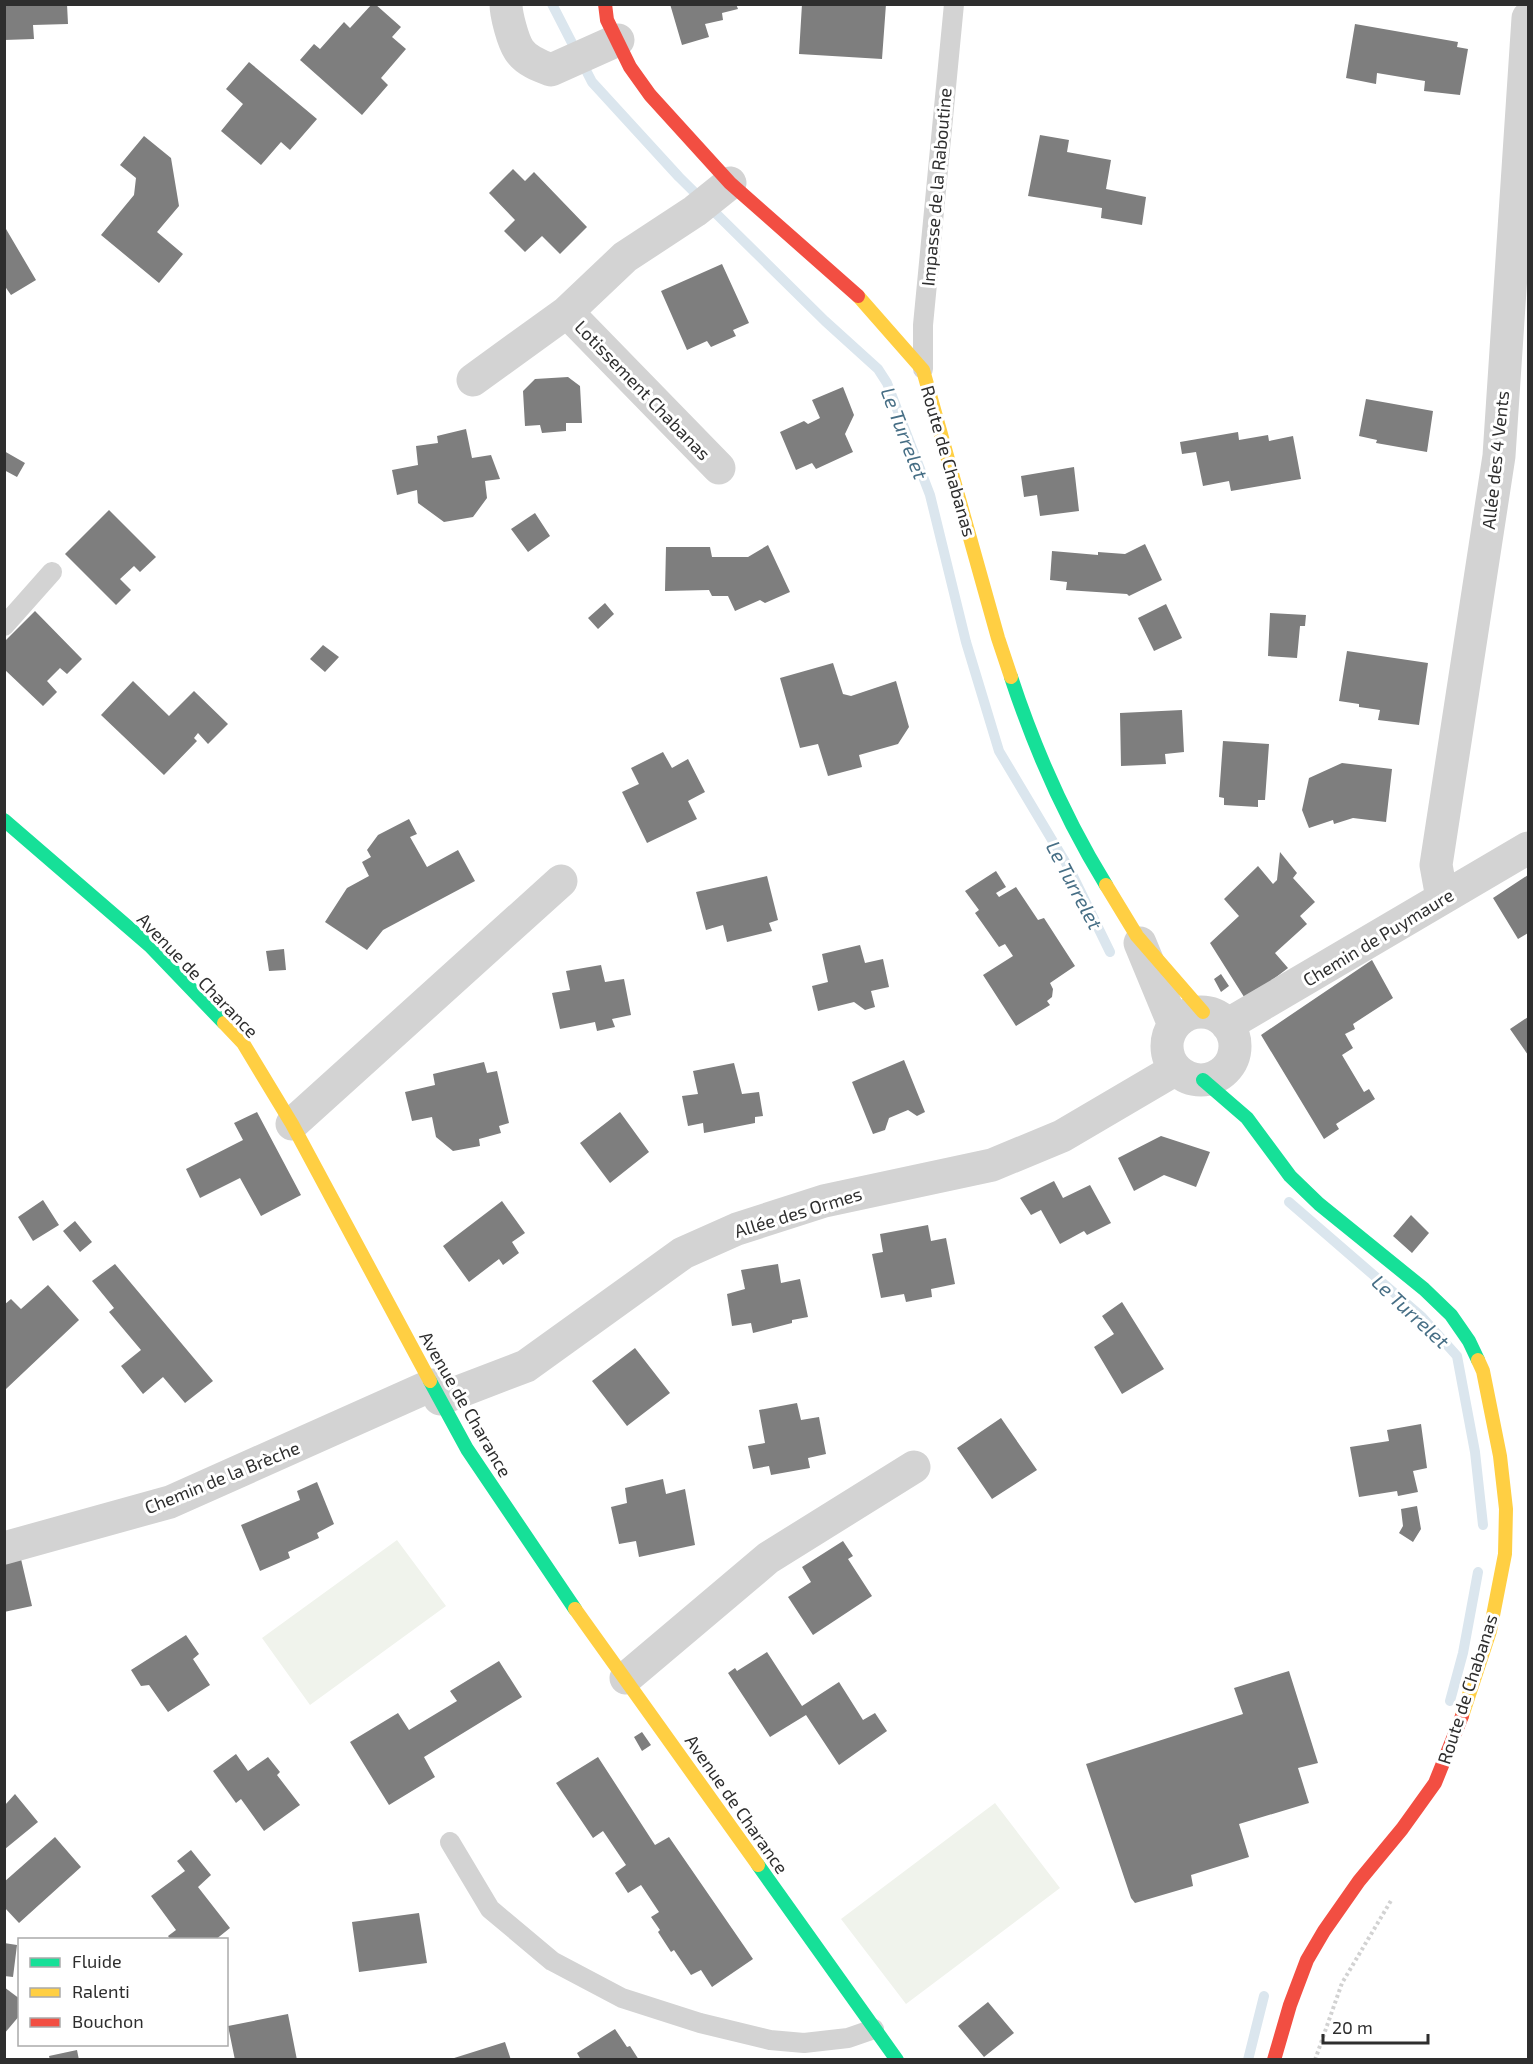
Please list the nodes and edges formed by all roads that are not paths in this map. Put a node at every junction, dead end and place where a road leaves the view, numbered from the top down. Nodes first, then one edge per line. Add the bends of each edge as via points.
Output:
1 (506, 4) edge
2 (604, 4) edge
3 (954, 4) edge
4 (1528, 18) edge
5 (610, 44) junction
6 (713, 197) junction
7 (567, 312) junction
8 (923, 370) junction
9 (473, 380) dead end
10 (719, 468) dead end
11 (52, 572) dead end
12 (4, 626) edge
13 (4, 820) edge
14 (1528, 848) edge
15 (561, 881) dead end
16 (1442, 898) junction
17 (1137, 936) junction
18 (1215, 1018) junction
19 (1174, 1025) junction
20 (1231, 1062) junction
21 (1190, 1074) junction
22 (1247, 1118) junction
23 (292, 1125) junction
24 (436, 1392) junction
25 (914, 1467) dead end
26 (4, 1548) edge
27 (626, 1678) junction
28 (450, 1842) dead end
29 (874, 2029) junction
30 (897, 2060) edge
31 (1274, 2060) edge

1 - 5 street via 519,51 535,64 551,70
2 - 5 street, Route de Chabanas
3 - 8 lane, Impasse de la Raboutine via 923,324
4 - 16 street, Allée des 4 Vents via 1499,456 1436,865
5 - 6 street, Route de Chabanas via 650,95
6 - 7 street, Lotissement Chabanas via 625,257
6 - 8 street, Route de Chabanas via 864,302
7 - 9 street, Lotissement Chabanas
7 - 10 street, Lotissement Chabanas
8 - 17 street, Route de Chabanas via 998,638 1029,731 1061,804
11 - 12 lane
13 - 23 street, Avenue de Charance via 150,946 243,1043
14 - 16 street, Chemin de Puymaure
15 - 23 street
16 - 18 street, Chemin de Puymaure via 1241,1018
17 - 18 street, Route de Chabanas
17 - 19 street, Route de Chabanas
18 - 19 street via 1182,1017
18 - 20 street via 1234,1040
19 - 21 street via 1168,1035 1168,1056
20 - 21 street via 1214,1077
20 - 22 street, Route de Chabanas
21 - 22 street, Route de Chabanas
21 - 24 street, Allée des Ormes via 992,1165 824,1201 737,1229 682,1253 526,1366
22 - 31 street, Route de Chabanas via 1290,1176 1424,1290 1451,1315 1469,1341 1485,1380 1506,1509 1505,1554 1490,1631 1435,1783 1359,1881 1307,1960
23 - 24 street, Avenue de Charance
24 - 26 street, Chemin de la Brèche via 170,1502
24 - 27 street, Avenue de Charance via 467,1449 536,1554
25 - 27 street via 768,1558
27 - 29 street, Avenue de Charance
28 - 29 lane via 490,1909 552,1961 622,1998 770,2040 804,2043 848,2038
29 - 30 street, Avenue de Charance

